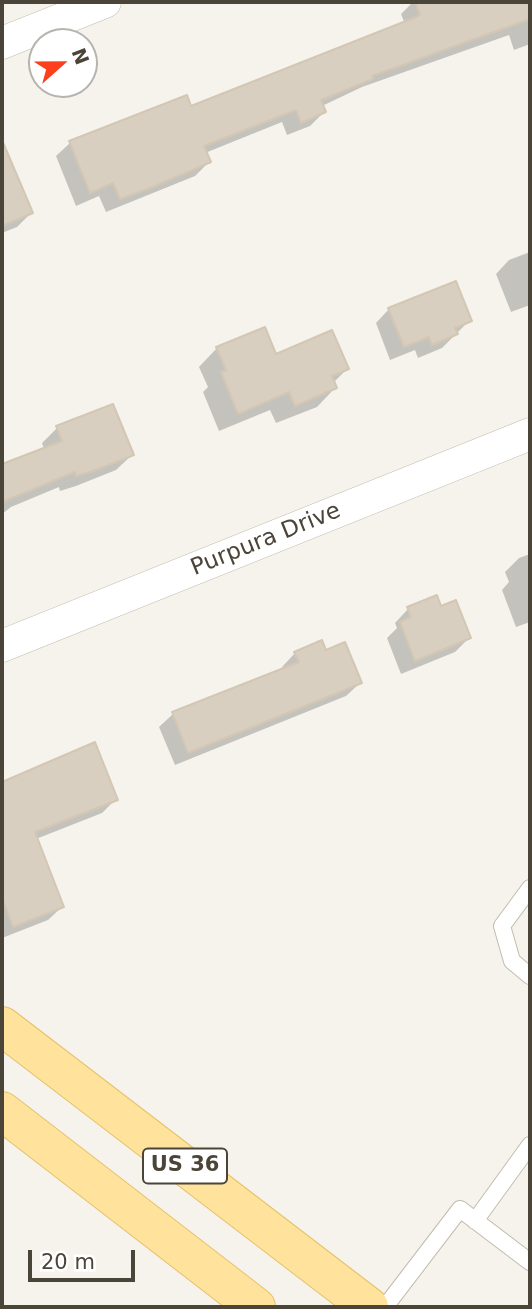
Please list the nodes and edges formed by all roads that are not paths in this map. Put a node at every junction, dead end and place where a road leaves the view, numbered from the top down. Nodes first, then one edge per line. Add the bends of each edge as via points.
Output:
1 (105, 2) edge
2 (2, 43) edge
3 (530, 433) edge
4 (2, 646) edge
5 (530, 888) edge
6 (530, 976) edge
7 (2, 1026) edge
8 (2, 1111) edge
9 (530, 1145) edge
10 (475, 1221) junction
11 (530, 1262) edge
12 (256, 1307) edge
13 (369, 1307) edge
14 (385, 1307) edge

1 - 2 street
3 - 4 street, Purpura Drive
5 - 6 lane via 502,926 512,961
7 - 13 main road, US 36
8 - 12 main road, US 36
9 - 10 lane
10 - 11 lane
10 - 14 lane via 460,1209

